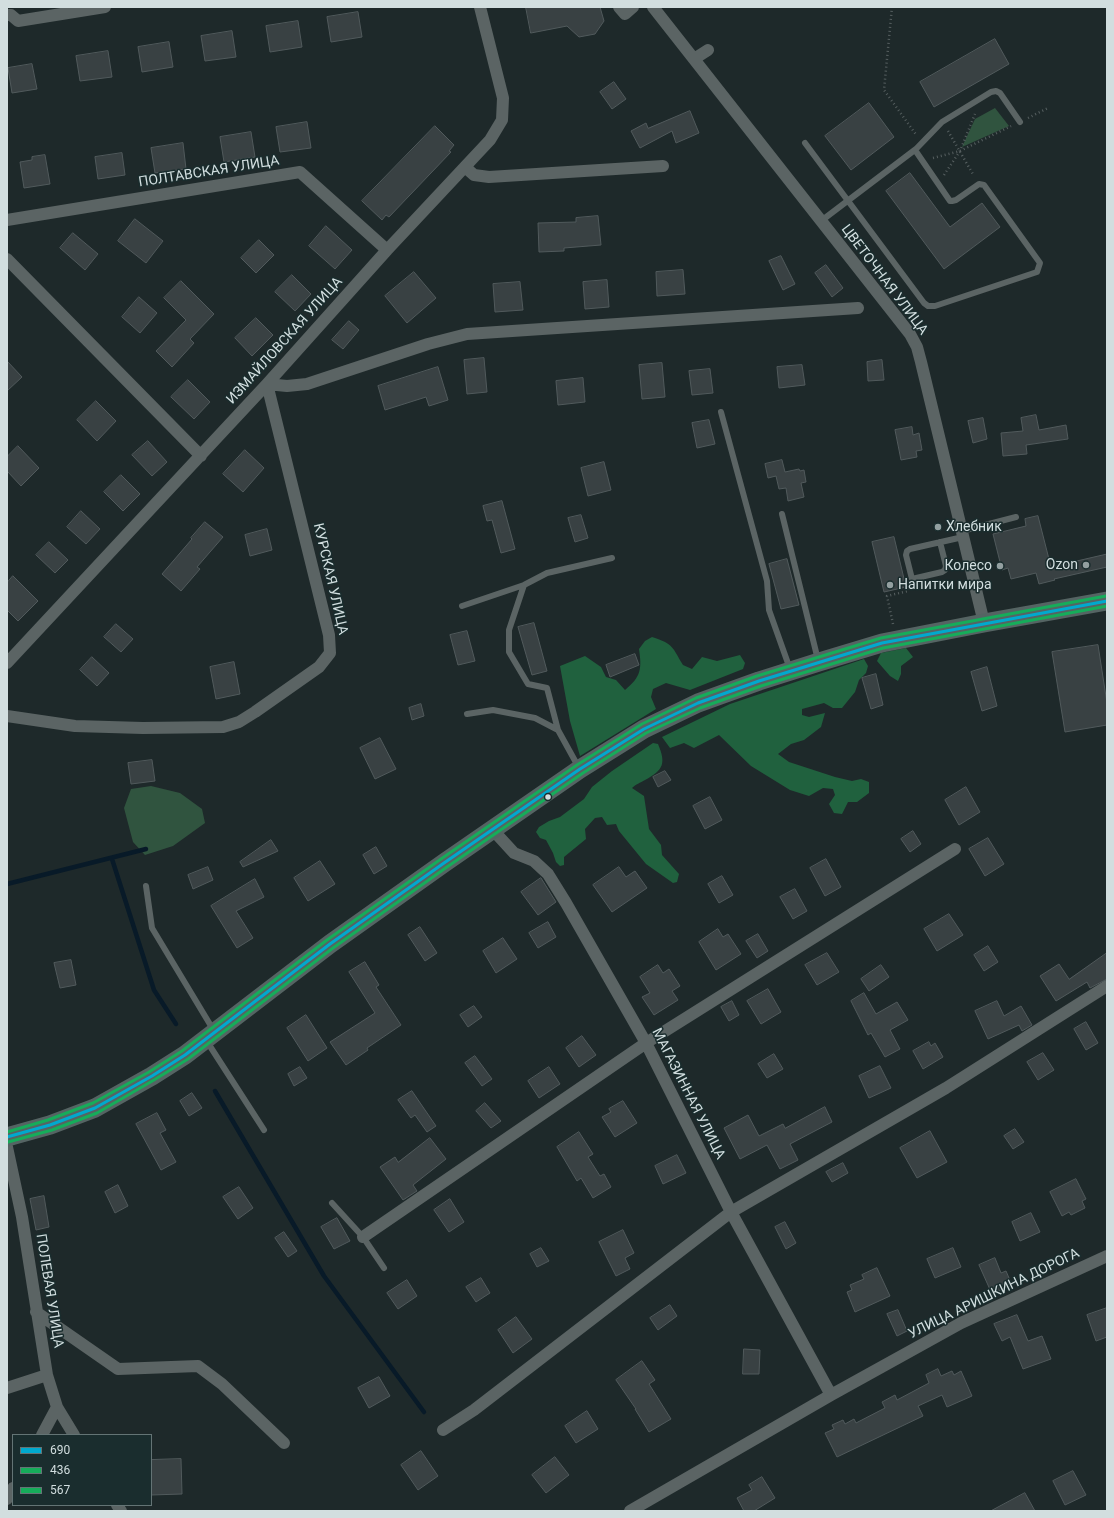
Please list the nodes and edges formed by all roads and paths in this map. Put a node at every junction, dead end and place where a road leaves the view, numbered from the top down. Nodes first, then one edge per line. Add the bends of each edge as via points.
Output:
1 (105, 7) edge
2 (480, 7) edge
3 (619, 7) edge
4 (633, 7) edge
5 (653, 7) edge
6 (892, 7) edge
7 (11, 12) edge
8 (708, 50) dead end
9 (694, 59) junction
10 (981, 98) junction
11 (1048, 108) dead end
12 (942, 122) junction
13 (1020, 122) junction
14 (805, 143) dead end
15 (922, 143) junction
16 (915, 150) junction
17 (960, 150) junction
18 (923, 161) junction
19 (663, 166) dead end
20 (465, 167) junction
21 (938, 184) junction
22 (979, 184) junction
23 (848, 201) junction
24 (7, 220) edge
25 (821, 221) junction
26 (387, 250) junction
27 (7, 259) edge
28 (858, 308) dead end
29 (267, 384) junction
30 (721, 412) dead end
31 (201, 456) junction
32 (782, 514) dead end
33 (1016, 517) dead end
34 (963, 534) junction
35 (940, 542) junction
36 (612, 558) dead end
37 (912, 579) junction
38 (524, 585) junction
39 (1107, 601) edge
40 (462, 606) dead end
41 (984, 623) junction
42 (897, 640) junction
43 (7, 662) edge
44 (819, 662) junction
45 (791, 670) junction
46 (467, 714) dead end
47 (7, 716) edge
48 (558, 730) junction
49 (580, 769) junction
50 (492, 829) junction
51 (955, 849) dead end
52 (146, 886) dead end
53 (1107, 986) edge
54 (210, 1036) junction
55 (646, 1043) junction
56 (264, 1130) dead end
57 (7, 1137) edge
58 (7, 1147) edge
59 (332, 1203) dead end
60 (731, 1212) junction
61 (363, 1237) junction
62 (1107, 1256) edge
63 (384, 1268) dead end
64 (36, 1312) junction
65 (47, 1374) junction
66 (7, 1388) edge
67 (831, 1395) junction
68 (57, 1407) junction
69 (444, 1430) dead end
70 (43, 1434) edge
71 (73, 1434) edge
72 (284, 1443) dead end
73 (12, 1490) edge
74 (7, 1499) edge
75 (630, 1511) edge

1 - 7 street via 18,21
2 - 20 street, ИЗМАЙЛОВСКАЯ УЛИЦА via 503,98 502,120 490,140
3 - 4 street via 625,14
5 - 9 street, ЦВЕТОЧНАЯ УЛИЦА
6 - 15 path via 884,90
8 - 9 street
9 - 25 street, ЦВЕТОЧНАЯ УЛИЦА
10 - 12 lane
10 - 13 lane via 991,92 1000,93
10 - 17 path
11 - 13 path
12 - 15 lane
12 - 17 path
13 - 17 path
14 - 23 lane
15 - 16 lane
16 - 18 lane
16 - 23 lane
17 - 18 path
17 - 21 path
17 - 22 path
18 - 21 lane
19 - 20 street via 489,177 474,175
20 - 26 street, ИЗМАЙЛОВСКАЯ УЛИЦА
21 - 22 lane via 950,201
22 - 23 lane via 984,185 1040,263 1039,268 1037,272 935,306 924,303
23 - 25 lane
24 - 26 street, ПОЛТАВСКАЯ УЛИЦА via 300,172
25 - 34 street, ЦВЕТОЧНАЯ УЛИЦА via 910,334 917,348
26 - 29 street, ИЗМАЙЛОВСКАЯ УЛИЦА
27 - 31 street
28 - 29 street via 467,334 428,344 307,384
29 - 31 street, ИЗМАЙЛОВСКАЯ УЛИЦА
29 - 47 street, КУРСКАЯ УЛИЦА via 329,635 330,653 319,667 255,712 239,722 223,727 75,726
30 - 45 lane via 767,581 770,610
31 - 43 street, ИЗМАЙЛОВСКАЯ УЛИЦА
32 - 44 lane
33 - 34 lane
34 - 35 lane
34 - 41 street, ЦВЕТОЧНАЯ УЛИЦА
35 - 37 lane via 907,551
35 - 37 lane via 945,570
36 - 38 lane via 547,573
37 - 42 path via 908,591 887,596
38 - 40 lane
38 - 48 lane via 509,630 509,652 528,684 547,688
39 - 41 main road
41 - 42 main road
42 - 44 main road
44 - 45 main road
45 - 49 main road via 698,703 650,726
46 - 48 lane via 493,710 535,718
48 - 49 lane
49 - 50 main road
50 - 54 main road via 330,944
50 - 55 street, МАГАЗИННАЯ УЛИЦА via 514,853 534,861 548,874
51 - 55 street
52 - 54 lane via 152,928
53 - 60 street via 946,1088
54 - 56 lane
54 - 57 main road via 152,1076 95,1108 50,1125
55 - 60 street, МАГАЗИННАЯ УЛИЦА
55 - 61 street
58 - 64 street, ПОЛЕВАЯ УЛИЦА via 22,1217
59 - 61 lane
60 - 67 street, МАГАЗИННАЯ УЛИЦА
60 - 69 street via 474,1410
61 - 63 lane
62 - 67 street, УЛИЦА АРИШКИНА ДОРОГА via 962,1323
64 - 65 street, ПОЛЕВАЯ УЛИЦА
64 - 72 street via 118,1369 198,1366 222,1384
65 - 66 street
65 - 68 street, ПОЛЕВАЯ УЛИЦА
67 - 75 street, УЛИЦА АРИШКИНА ДОРОГА
68 - 70 street
68 - 71 street, ПОЛЕВАЯ УЛИЦА
73 - 74 street

